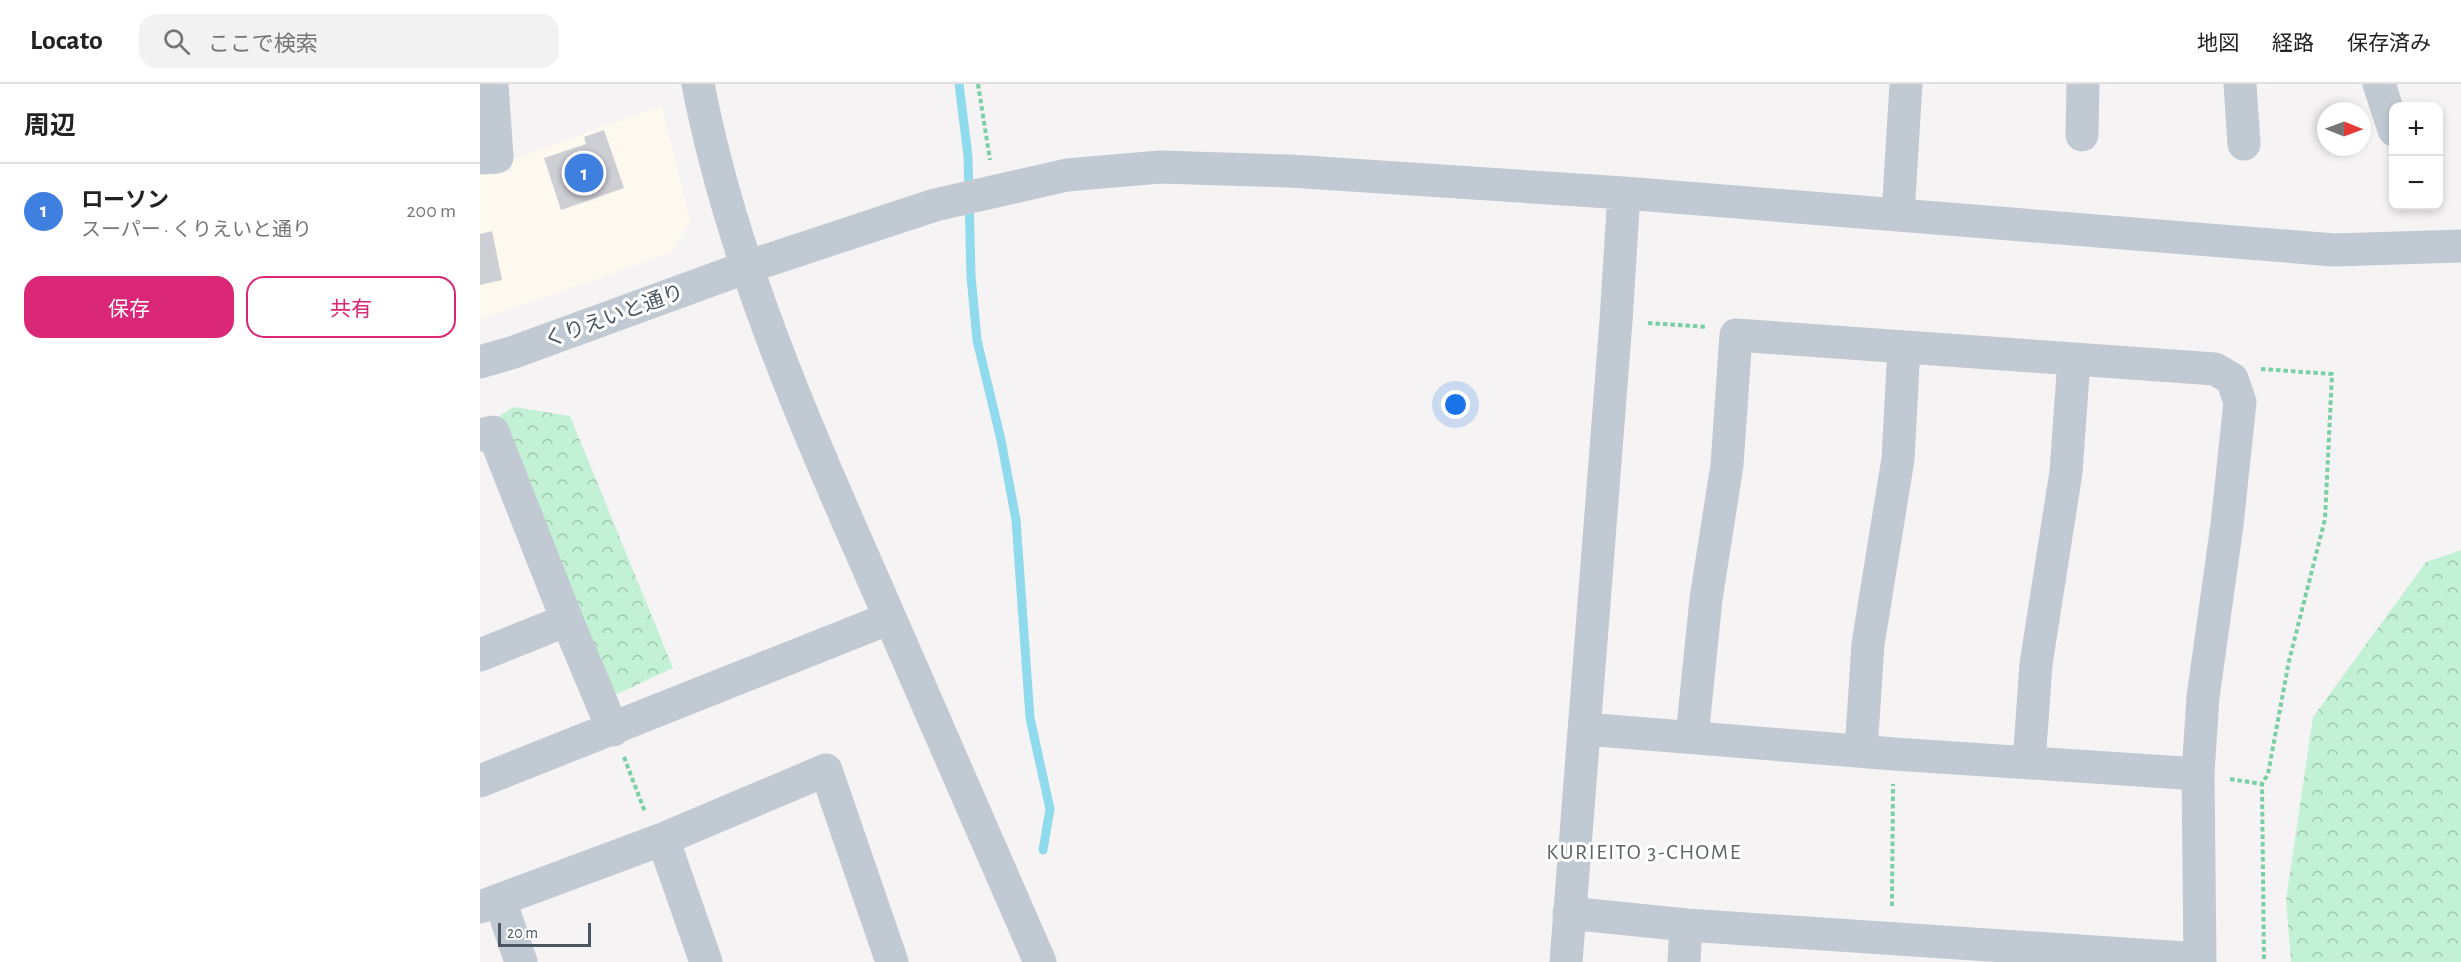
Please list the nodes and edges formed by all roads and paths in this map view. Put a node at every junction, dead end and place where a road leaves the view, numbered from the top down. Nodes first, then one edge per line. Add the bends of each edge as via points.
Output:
1 (492, 84) edge
2 (698, 84) edge
3 (978, 84) edge
4 (1906, 84) edge
5 (2082, 84) edge
6 (2240, 84) edge
7 (2379, 84) edge
8 (2389, 115) edge
9 (2082, 135) dead end
10 (2244, 144) dead end
11 (480, 158) edge
12 (995, 190) junction
13 (1624, 193) junction
14 (1898, 215) junction
15 (2461, 246) edge
16 (747, 267) junction
17 (1616, 321) junction
18 (1736, 335) junction
19 (1904, 347) junction
20 (2074, 360) junction
21 (480, 362) edge
22 (2232, 380) junction
23 (480, 435) edge
24 (890, 618) junction
25 (567, 620) junction
26 (480, 655) edge
27 (1585, 729) junction
28 (613, 730) junction
29 (1692, 737) junction
30 (1861, 751) junction
31 (1894, 754) junction
32 (2029, 763) junction
33 (2198, 774) junction
34 (480, 781) edge
35 (659, 840) junction
36 (490, 904) edge
37 (1569, 913) junction
38 (1686, 925) junction
39 (1891, 939) junction
40 (1858, 949) edge
41 (2034, 956) edge
42 (2200, 961) edge
43 (521, 962) edge
44 (706, 962) edge
45 (892, 962) edge
46 (1040, 962) edge
47 (1566, 962) edge
48 (1684, 962) edge
49 (2264, 962) edge

1 - 11 street via 497,157
2 - 16 street via 717,170
3 - 12 path
4 - 14 street
5 - 9 street
6 - 10 street
7 - 8 street
12 - 13 street, くりえいと通り via 1067,175 1160,167 1290,171
12 - 16 street, くりえいと通り via 935,205
13 - 14 street, くりえいと通り
13 - 17 street
14 - 15 street, くりえいと通り via 2334,250
16 - 21 street, くりえいと通り
16 - 24 street via 814,445
17 - 18 path via 1717,328
17 - 27 street
18 - 19 street
18 - 29 street via 1727,465 1706,599
19 - 20 street
19 - 30 street via 1898,459 1868,644
20 - 22 street via 2215,369
20 - 32 street via 2066,472 2036,664
22 - 33 street via 2240,402 2203,696
22 - 49 path via 2255,369 2332,374 2325,519 2289,661 2268,774 2262,784
23 - 25 street via 493,432
24 - 28 street
24 - 46 street
25 - 26 street
25 - 28 street
27 - 29 street
27 - 37 street
28 - 34 street
28 - 35 path
29 - 30 street
30 - 31 street
31 - 32 street
31 - 39 path
32 - 33 street
33 - 42 street
35 - 36 street
35 - 44 street
35 - 45 street via 826,770
36 - 43 street
37 - 38 street
37 - 47 street
38 - 40 street
38 - 48 street
39 - 40 street
39 - 41 street
41 - 42 street

